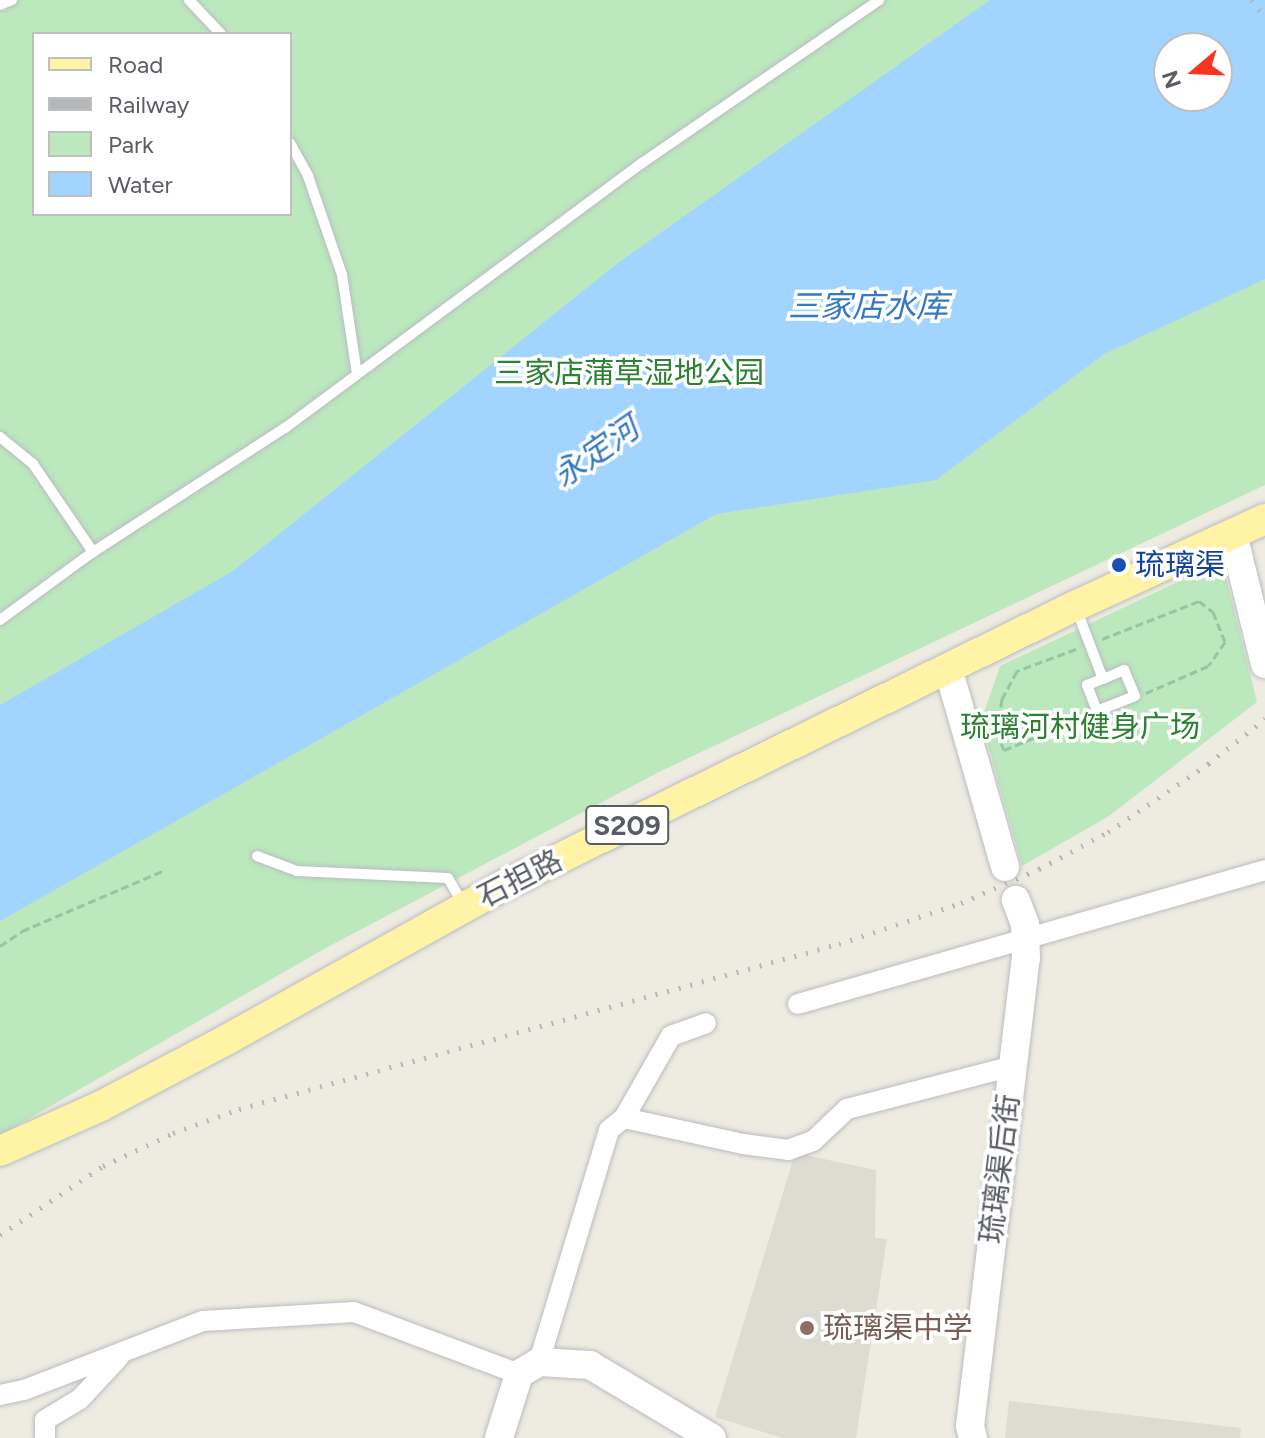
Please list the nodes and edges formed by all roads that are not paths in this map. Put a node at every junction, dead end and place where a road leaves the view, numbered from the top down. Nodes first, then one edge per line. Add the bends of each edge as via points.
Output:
1 (12, 0) edge
2 (189, 0) edge
3 (879, 0) edge
4 (0, 5) edge
5 (219, 32) edge
6 (292, 147) edge
7 (357, 374) junction
8 (0, 437) edge
9 (1265, 519) edge
10 (1233, 534) junction
11 (93, 552) junction
12 (1075, 606) junction
13 (0, 620) edge
14 (1265, 664) edge
15 (948, 668) junction
16 (1103, 679) junction
17 (257, 856) dead end
18 (1005, 867) dead end
19 (1265, 870) edge
20 (1016, 900) dead end
21 (465, 907) junction
22 (1026, 941) junction
23 (798, 1004) dead end
24 (706, 1023) dead end
25 (1013, 1066) junction
26 (624, 1118) junction
27 (0, 1151) edge
28 (124, 1351) junction
29 (529, 1368) junction
30 (0, 1395) edge
31 (45, 1438) edge
32 (499, 1438) edge
33 (712, 1438) edge
34 (973, 1438) edge

1 - 4 lane
2 - 5 lane
3 - 7 lane via 642,163
6 - 7 lane via 308,176 342,275
7 - 11 lane via 285,428
8 - 11 lane via 33,464
9 - 10 main road, 石担路 / S209
10 - 12 main road, 石担路 / S209
10 - 14 street
11 - 13 lane
12 - 15 main road, 石担路 / S209
12 - 16 lane
15 - 18 street
15 - 21 main road, 石担路 / S209
16 - 16 lane via 1087,685 1097,711 1135,696 1124,670
17 - 21 lane via 297,871 448,878
19 - 22 street
20 - 22 street, 琉璃渠后街
21 - 27 main road, 石担路 / S209 via 157,1077
22 - 23 street
22 - 25 street, 琉璃渠后街
24 - 26 street via 671,1036
25 - 26 street via 847,1109 813,1141 788,1150
25 - 34 street, 琉璃渠后街 via 970,1426
26 - 29 street via 609,1130
28 - 29 street via 203,1321 354,1312
28 - 30 street
28 - 31 street via 80,1399 45,1420
29 - 32 street
29 - 33 street via 590,1365

